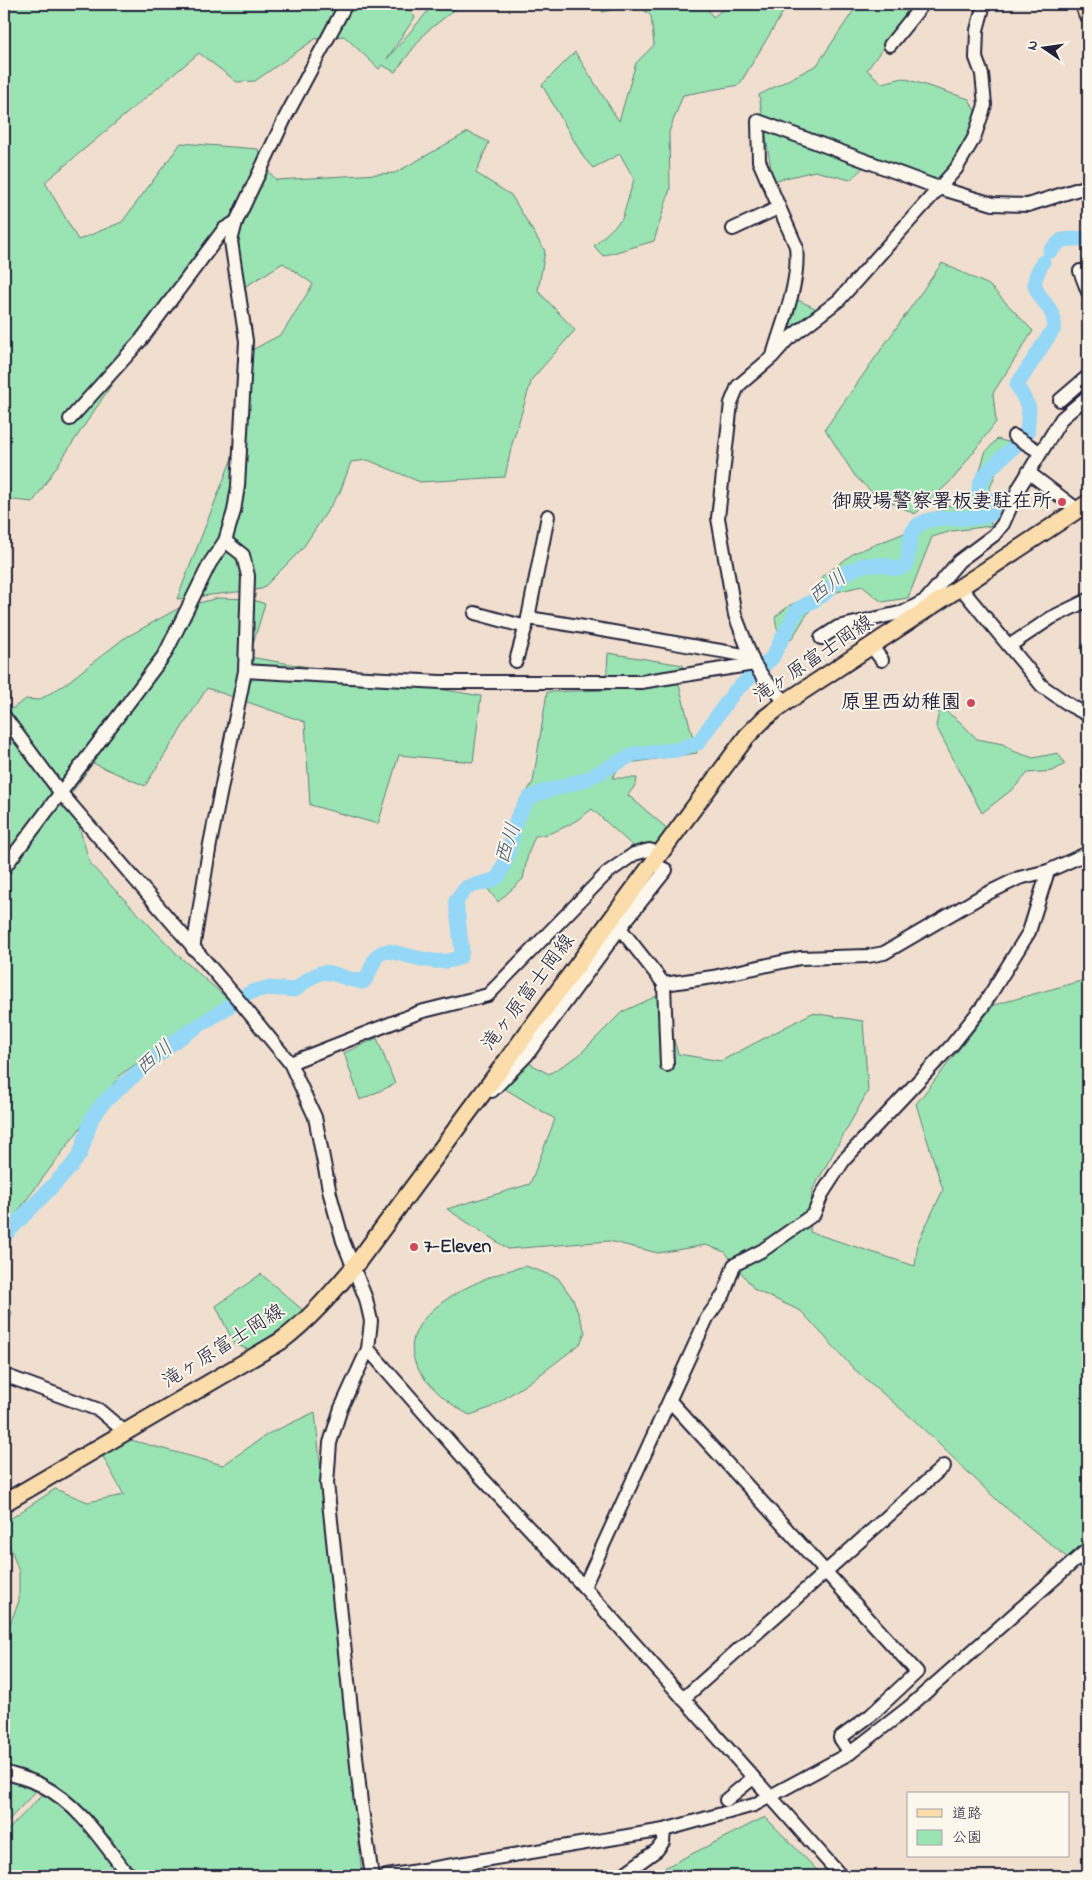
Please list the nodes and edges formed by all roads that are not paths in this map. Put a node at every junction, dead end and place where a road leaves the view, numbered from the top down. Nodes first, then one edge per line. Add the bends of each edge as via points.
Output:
1 (346, 4) edge
2 (923, 4) edge
3 (984, 4) edge
4 (1085, 4) edge
5 (1088, 13) edge
6 (890, 45) dead end
7 (1088, 186) edge
8 (939, 188) junction
9 (778, 208) junction
10 (236, 222) junction
11 (733, 229) dead end
12 (1080, 271) dead end
13 (1088, 292) edge
14 (772, 357) junction
15 (1088, 376) edge
16 (1088, 396) edge
17 (1060, 400) dead end
18 (70, 419) dead end
19 (1014, 436) dead end
20 (1040, 452) junction
21 (1028, 472) junction
22 (1084, 510) edge
23 (548, 516) dead end
24 (225, 541) junction
25 (961, 588) junction
26 (1088, 600) edge
27 (928, 604) junction
28 (475, 614) dead end
29 (527, 623) junction
30 (821, 638) dead end
31 (1009, 646) junction
32 (752, 660) junction
33 (516, 661) dead end
34 (245, 671) junction
35 (786, 702) junction
36 (1088, 715) edge
37 (4, 716) edge
38 (60, 792) junction
39 (1088, 853) edge
40 (656, 858) junction
41 (4, 868) edge
42 (1048, 871) junction
43 (620, 928) junction
44 (193, 949) junction
45 (664, 984) junction
46 (290, 1063) junction
47 (667, 1065) dead end
48 (470, 1121) dead end
49 (354, 1267) junction
50 (368, 1349) junction
51 (4, 1375) edge
52 (670, 1402) junction
53 (125, 1432) junction
54 (944, 1466) dead end
55 (4, 1503) edge
56 (1088, 1549) edge
57 (827, 1571) junction
58 (584, 1587) junction
59 (683, 1699) junction
60 (850, 1753) junction
61 (4, 1772) edge
62 (753, 1778) junction
63 (771, 1797) junction
64 (726, 1800) dead end
65 (664, 1830) junction
66 (132, 1876) edge
67 (372, 1876) edge
68 (387, 1876) edge
69 (621, 1876) edge
70 (841, 1876) edge

1 - 10 street via 286,116
2 - 6 street
3 - 8 street via 977,30 976,58 982,74 982,117 956,170
4 - 5 highway
7 - 8 street via 1028,205 993,204
8 - 9 street via 758,121 759,161
8 - 14 street via 839,300 787,340
9 - 11 street
9 - 14 street via 796,246 797,260 794,285
10 - 18 street via 224,228 141,340
10 - 24 street via 231,241 246,341 238,486
12 - 13 street
14 - 32 street via 738,386 731,403 718,518 735,615
15 - 17 street
16 - 20 street via 1062,418
19 - 20 street
20 - 21 street
21 - 22 street
21 - 27 street via 1011,510 994,535 959,561
22 - 25 main road, 滝ヶ原富士岡線
23 - 29 street
24 - 34 street via 243,555 248,576
24 - 38 street via 210,563 164,654
25 - 27 main road, 滝ヶ原富士岡線
25 - 31 street
26 - 31 street via 1051,618
27 - 30 street via 838,627
27 - 35 main road, 滝ヶ原富士岡線 via 877,653
28 - 29 street
29 - 32 street via 600,628
29 - 33 street
31 - 36 street via 1042,686
32 - 34 street via 642,682 440,682
32 - 35 street
34 - 44 street via 210,844
35 - 40 main road, 滝ヶ原富士岡線 via 747,736
37 - 38 street
38 - 41 street
38 - 44 street
39 - 42 street
40 - 43 street via 666,870
40 - 46 street via 649,850 634,854 607,873 488,996 420,1012
40 - 49 main road, 滝ヶ原富士岡線
42 - 45 street via 1019,878 982,896 884,953 800,958
42 - 52 street via 1029,932 982,1006 952,1045 844,1160 822,1194 814,1214 770,1246 734,1265 724,1294 707,1318
43 - 45 street
43 - 48 street via 528,1054 495,1087
44 - 46 street
45 - 47 street
46 - 49 street via 315,1117 342,1241
49 - 50 street via 371,1321
49 - 53 main road, 滝ヶ原富士岡線 via 325,1302 287,1336
50 - 58 street via 468,1463
50 - 67 street via 341,1408 330,1443 327,1483 361,1803
51 - 53 street via 99,1410
52 - 57 street
52 - 58 street
53 - 55 main road, 滝ヶ原富士岡線
54 - 57 street
56 - 60 street via 908,1708
57 - 59 street
57 - 60 street via 918,1672 872,1715 840,1738
58 - 59 street
59 - 62 street
60 - 63 street
61 - 66 street via 40,1784 68,1802
62 - 63 street
62 - 64 street
63 - 65 street via 754,1805
63 - 70 street
65 - 68 street
65 - 69 street via 663,1842 657,1850

